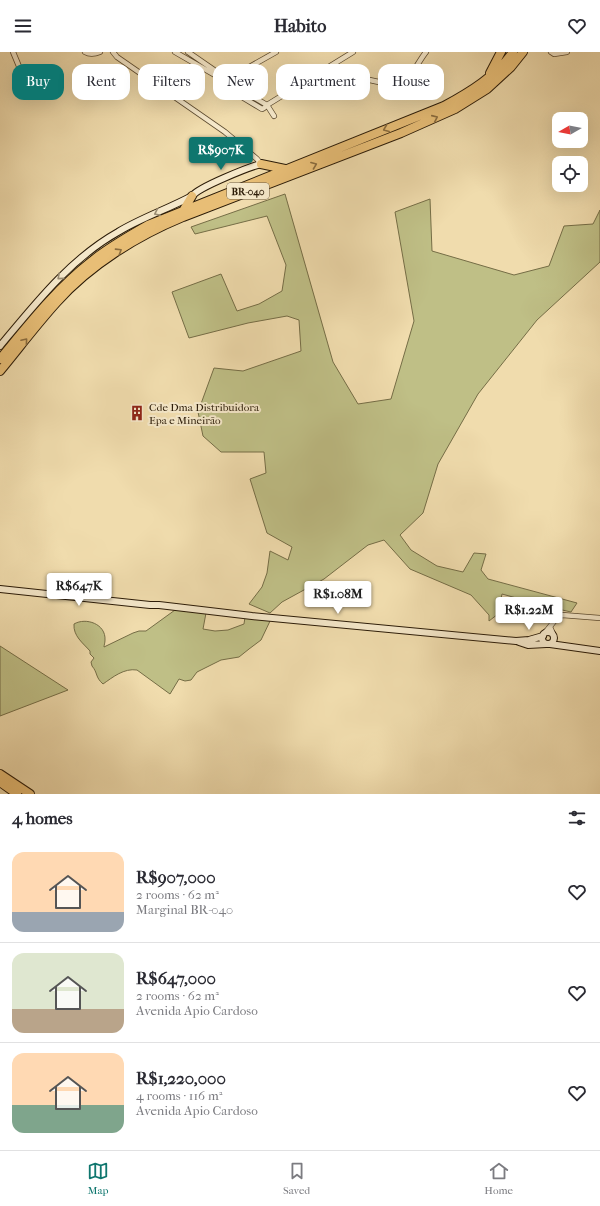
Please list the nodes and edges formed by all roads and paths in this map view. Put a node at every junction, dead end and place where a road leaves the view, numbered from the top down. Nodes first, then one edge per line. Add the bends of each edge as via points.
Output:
1 (13, 52) edge
2 (85, 52) edge
3 (100, 52) edge
4 (113, 52) edge
5 (175, 52) edge
6 (190, 52) edge
7 (276, 52) edge
8 (353, 52) edge
9 (426, 52) edge
10 (501, 52) edge
11 (513, 52) edge
12 (523, 52) edge
13 (551, 52) edge
14 (567, 52) edge
15 (18, 64) edge
16 (256, 64) edge
17 (334, 64) edge
18 (213, 70) edge
19 (213, 73) edge
20 (487, 79) junction
21 (370, 80) edge
22 (276, 99) edge
23 (247, 100) edge
24 (259, 100) edge
25 (267, 105) junction
26 (274, 116) dead end
27 (261, 164) junction
28 (286, 169) junction
29 (192, 196) junction
30 (183, 211) junction
31 (0, 346) edge
32 (0, 359) edge
33 (0, 370) edge
34 (0, 586) edge
35 (0, 589) edge
36 (159, 605) junction
37 (600, 618) edge
38 (550, 627) junction
39 (544, 635) junction
40 (553, 635) junction
41 (516, 641) junction
42 (548, 644) junction
43 (570, 646) junction
44 (600, 651) edge
45 (0, 774) edge
46 (0, 782) edge
47 (17, 794) edge
48 (30, 794) edge

1 - 15 street
2 - 3 street
4 - 27 street via 225,132
5 - 19 street
6 - 18 street
7 - 16 street
8 - 17 street
9 - 21 street via 404,84 396,86
10 - 20 highway
11 - 20 highway, BR-040
33 -> 12 highway, BR-040 via 57,302 87,274 123,248 183,216 401,133 455,109 487,89
13 - 14 street
20 -> 28 highway, BR-040 via 444,106
22 - 25 street
23 - 25 street via 262,109
24 - 25 street
25 - 26 street
27 - 28 highway
27 - 29 street via 207,186
28 - 30 highway, BR-040
29 - 30 highway
29 -> 31 street via 118,231 89,252 52,284
30 - 32 highway, BR-040 via 148,225 92,260 48,302
34 - 36 street
35 - 36 street
36 - 41 street
37 - 38 street via 562,615 556,618
38 - 39 street
38 - 40 street
39 - 40 street via 549,632
39 - 41 street
39 - 42 street via 543,640
40 - 42 street via 554,641
40 - 43 street
41 - 42 street via 528,645
42 - 43 street
43 - 44 street
45 - 48 highway
46 - 47 highway

